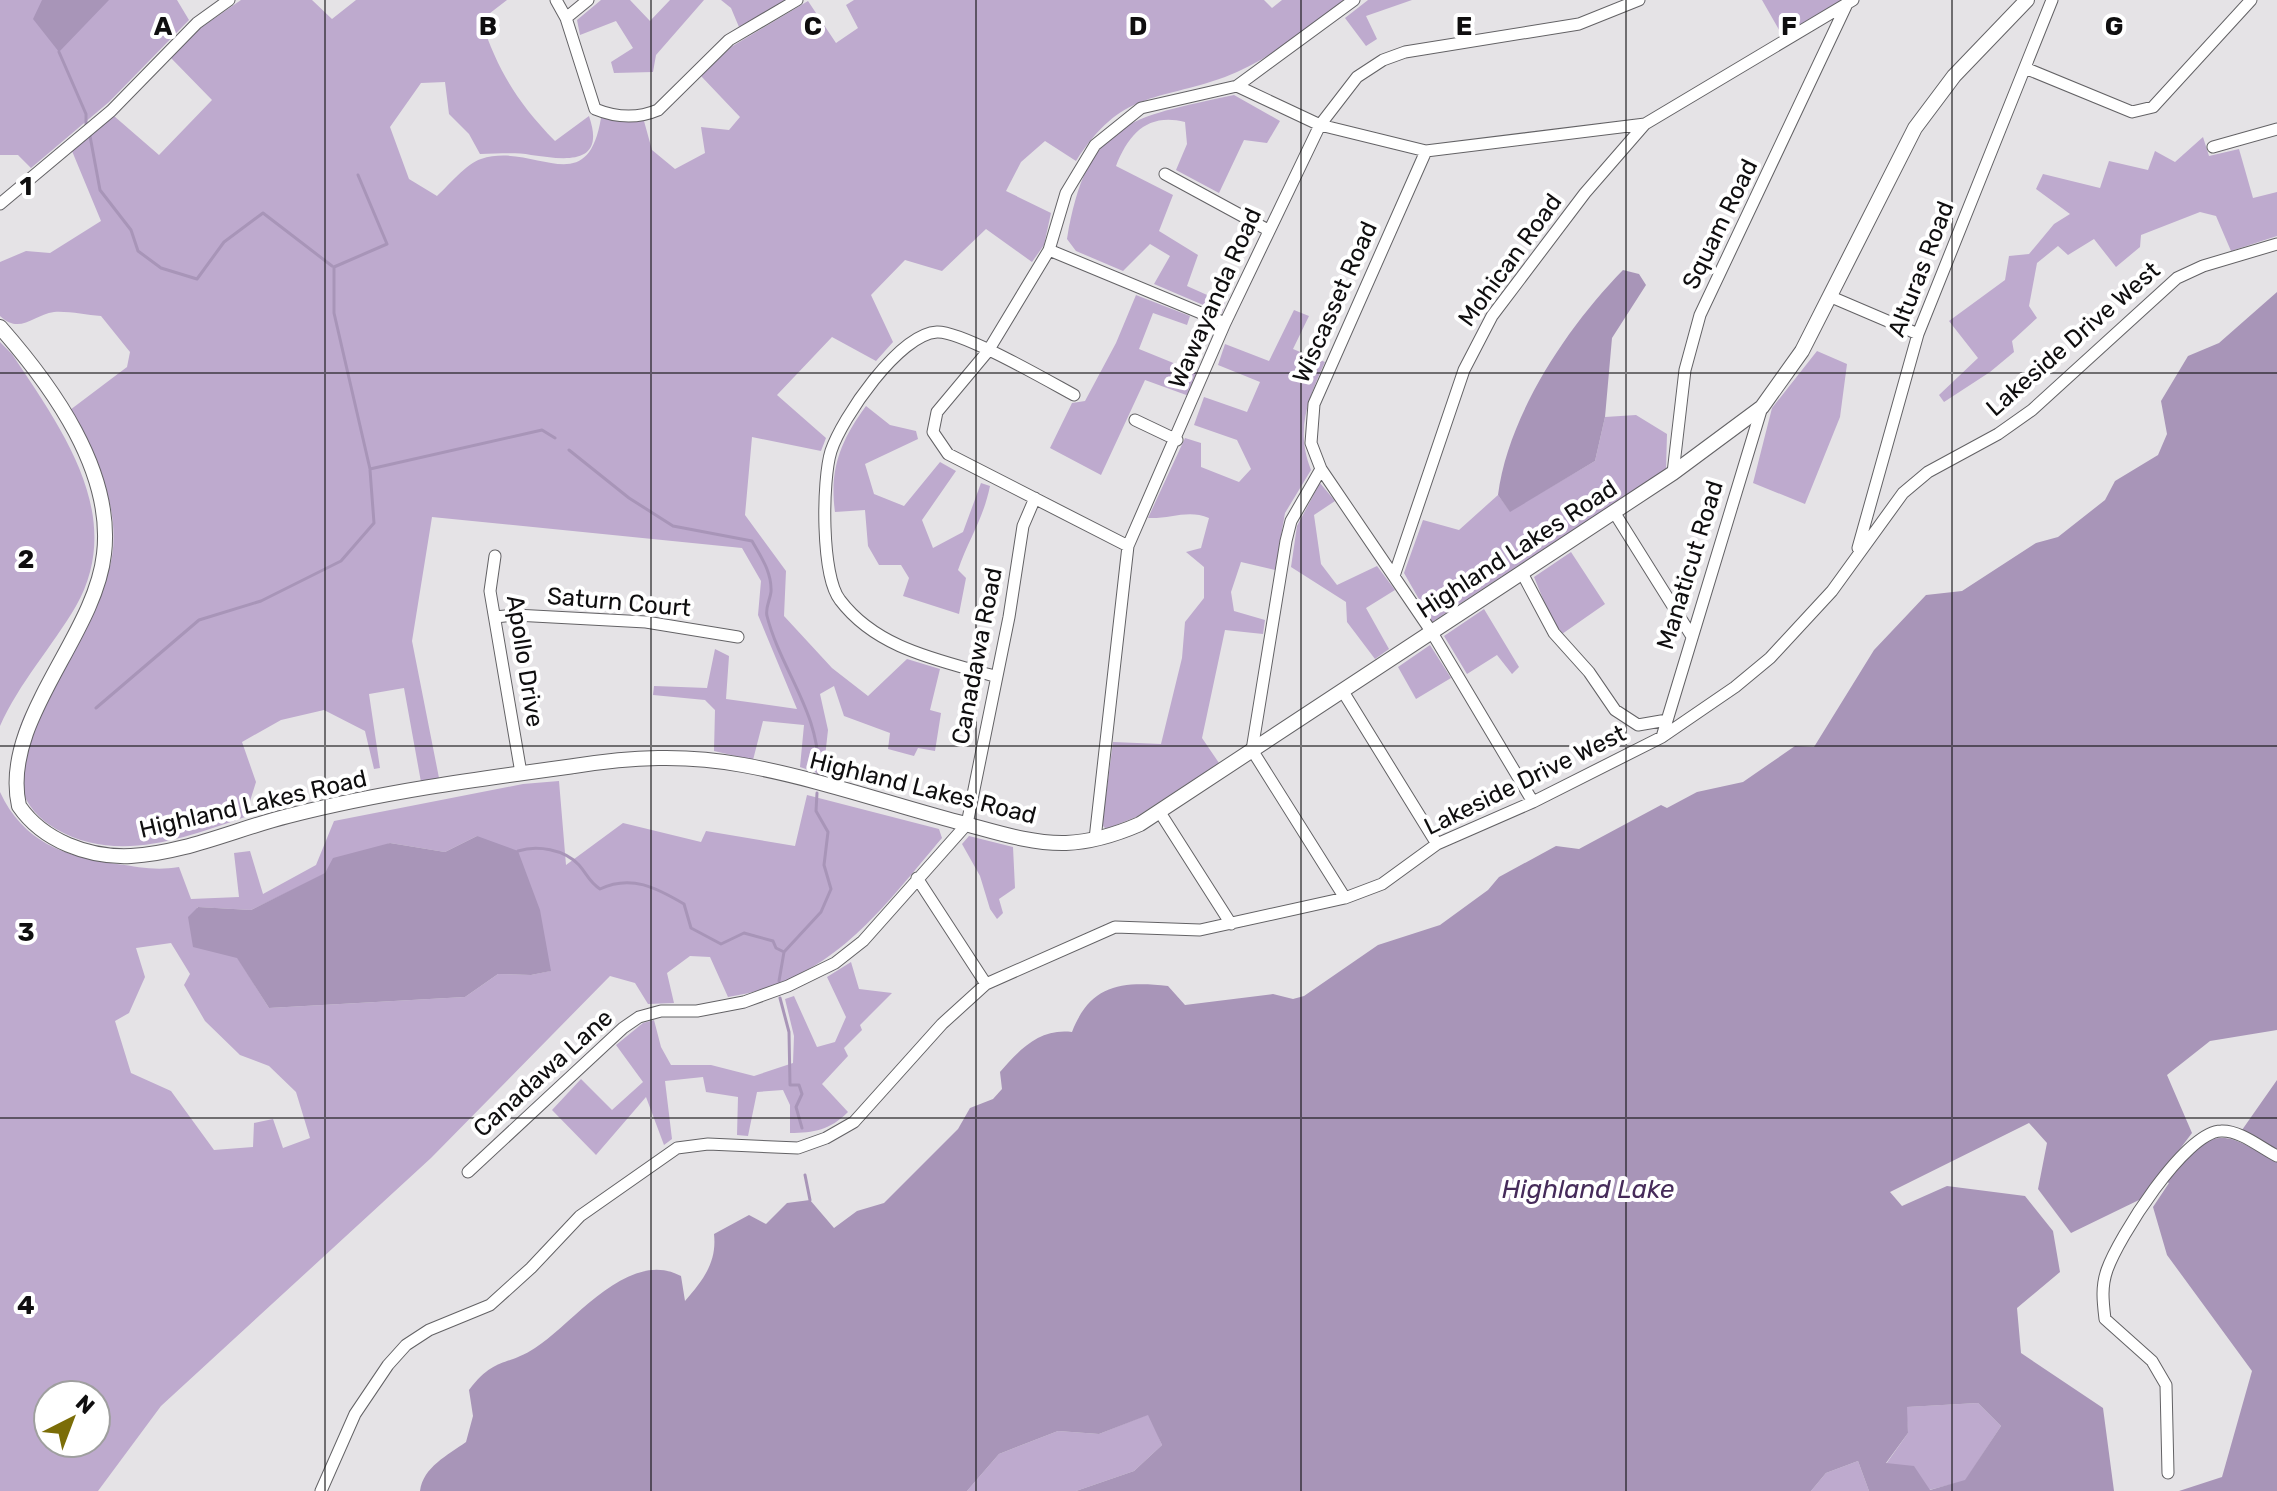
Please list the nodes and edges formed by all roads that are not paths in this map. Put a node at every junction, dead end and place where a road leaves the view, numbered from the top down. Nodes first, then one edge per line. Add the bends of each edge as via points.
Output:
1 (229, 0) edge
2 (556, 0) edge
3 (588, 0) edge
4 (797, 0) edge
5 (1354, 0) edge
6 (1639, 0) edge
7 (2027, 0) edge
8 (2052, 0) edge
9 (2251, 0) edge
10 (1849, 3) edge
11 (566, 18) junction
12 (2025, 68) junction
13 (1237, 86) junction
14 (1645, 124) junction
15 (1320, 125) junction
16 (2277, 129) edge
17 (2213, 147) dead end
18 (1426, 151) junction
19 (1165, 174) dead end
20 (0, 204) edge
21 (1268, 230) junction
22 (2277, 244) edge
23 (1049, 250) junction
24 (1829, 296) junction
25 (1225, 323) junction
26 (0, 327) edge
27 (1918, 334) junction
28 (988, 351) junction
29 (1074, 395) dead end
30 (1762, 407) junction
31 (1135, 420) dead end
32 (1177, 440) junction
33 (1321, 469) junction
34 (1673, 473) junction
35 (1035, 498) junction
36 (1614, 512) junction
37 (1128, 546) junction
38 (495, 556) dead end
39 (1854, 560) junction
40 (1522, 573) junction
41 (1394, 576) junction
42 (495, 617) junction
43 (1431, 631) junction
44 (1691, 635) junction
45 (738, 637) dead end
46 (994, 676) junction
47 (1342, 690) junction
48 (17, 710) dead end
49 (1667, 720) junction
50 (1662, 737) junction
51 (1252, 750) junction
52 (4, 754) dead end
53 (521, 773) junction
54 (1533, 802) junction
55 (1159, 811) junction
56 (967, 824) junction
57 (1095, 839) junction
58 (1437, 844) junction
59 (917, 878) junction
60 (1345, 898) junction
61 (1231, 924) junction
62 (986, 984) junction
63 (2277, 1156) edge
64 (468, 1172) dead end
65 (2168, 1473) dead end
66 (321, 1491) edge

1 - 20 street via 197,23 111,111
2 - 11 street
3 - 11 street
4 - 11 street via 729,40 671,100 644,116 595,109
5 - 13 street
6 - 15 street, Wawayanda Road via 1579,24 1383,60 1357,77
7 - 24 street, Highland Lakes Road via 1954,76 1915,128
8 - 12 street, Alturas Road
9 - 12 street via 2153,107 2144,110 2132,112
10 - 14 street
10 - 34 street, Squam Road via 1700,315 1685,370
12 - 27 street, Alturas Road
13 - 15 street
13 - 23 street via 1141,108 1118,124 1078,171
14 - 18 street
14 - 41 street, Mohican Road via 1585,193 1478,339
15 - 18 street
15 - 21 street, Wawayanda Road
16 - 17 street
18 - 33 street, Wiscasset Road via 1314,404 1311,443
19 - 21 street
21 - 25 street, Wawayanda Road
22 - 39 street, Lakeside Drive West via 2190,271 2162,289 2032,410 1928,472 1903,493
23 - 25 street
23 - 28 street
24 - 27 street
24 - 30 street, Highland Lakes Road via 1802,351
25 - 32 street, Wawayanda Road
26 - 48 street via 79,441 98,489 105,534 92,591
27 - 39 street, Alturas Road
28 - 29 street
28 - 35 street via 942,405 933,432 948,454
28 - 46 street via 944,333 928,334 903,349 872,383 831,451 825,552 835,592 876,634 914,652
30 - 34 street, Highland Lakes Road
30 - 44 street, Manaticut Road
31 - 32 street
32 - 37 street, Wawayanda Road
33 - 41 street
33 - 51 street via 1291,521 1286,541
34 - 36 street, Highland Lakes Road
35 - 37 street
35 - 46 street, Canadawa Road via 1023,526
36 - 40 street, Highland Lakes Road
36 - 44 street
37 - 57 street, Wawayanda Road
38 - 42 street, Apollo Drive via 490,591
39 - 50 street, Lakeside Drive West via 1770,658
40 - 43 street, Highland Lakes Road
40 - 49 street via 1554,633 1615,710 1638,725
41 - 43 street
42 - 45 street, Saturn Court via 646,622
42 - 53 street, Apollo Drive
43 - 47 street, Highland Lakes Road
43 - 54 street
44 - 49 street, Manaticut Road
46 - 56 street, Canadawa Road
47 - 51 street, Highland Lakes Road
47 - 58 street
49 - 50 street, Manaticut Road
50 - 54 street, Lakeside Drive West
51 - 55 street, Highland Lakes Road
51 - 60 street
52 - 53 street, Highland Lakes Road via 7,784 16,803 42,831 83,850 129,856 331,806
53 - 56 street, Highland Lakes Road via 623,759 698,758 745,765
54 - 58 street, Lakeside Drive West
55 - 57 street, Highland Lakes Road via 1140,824
55 - 61 street
56 - 57 street, Highland Lakes Road via 1046,842
56 - 59 street, Canadawa Lane
58 - 60 street, Lakeside Drive West via 1382,884
59 - 62 street
59 - 64 street, Canadawa Lane via 863,941 835,963 744,1002 639,1017
60 - 61 street, Lakeside Drive West
61 - 62 street, Lakeside Drive West via 1200,930 1115,927
62 - 66 street, Lakeside Drive West via 839,1132 798,1148 677,1148 580,1216 490,1305 406,1345 355,1414
63 - 65 street via 2233,1132 2207,1134 2174,1165 2118,1246 2103,1286 2105,1319 2152,1361 2166,1385

